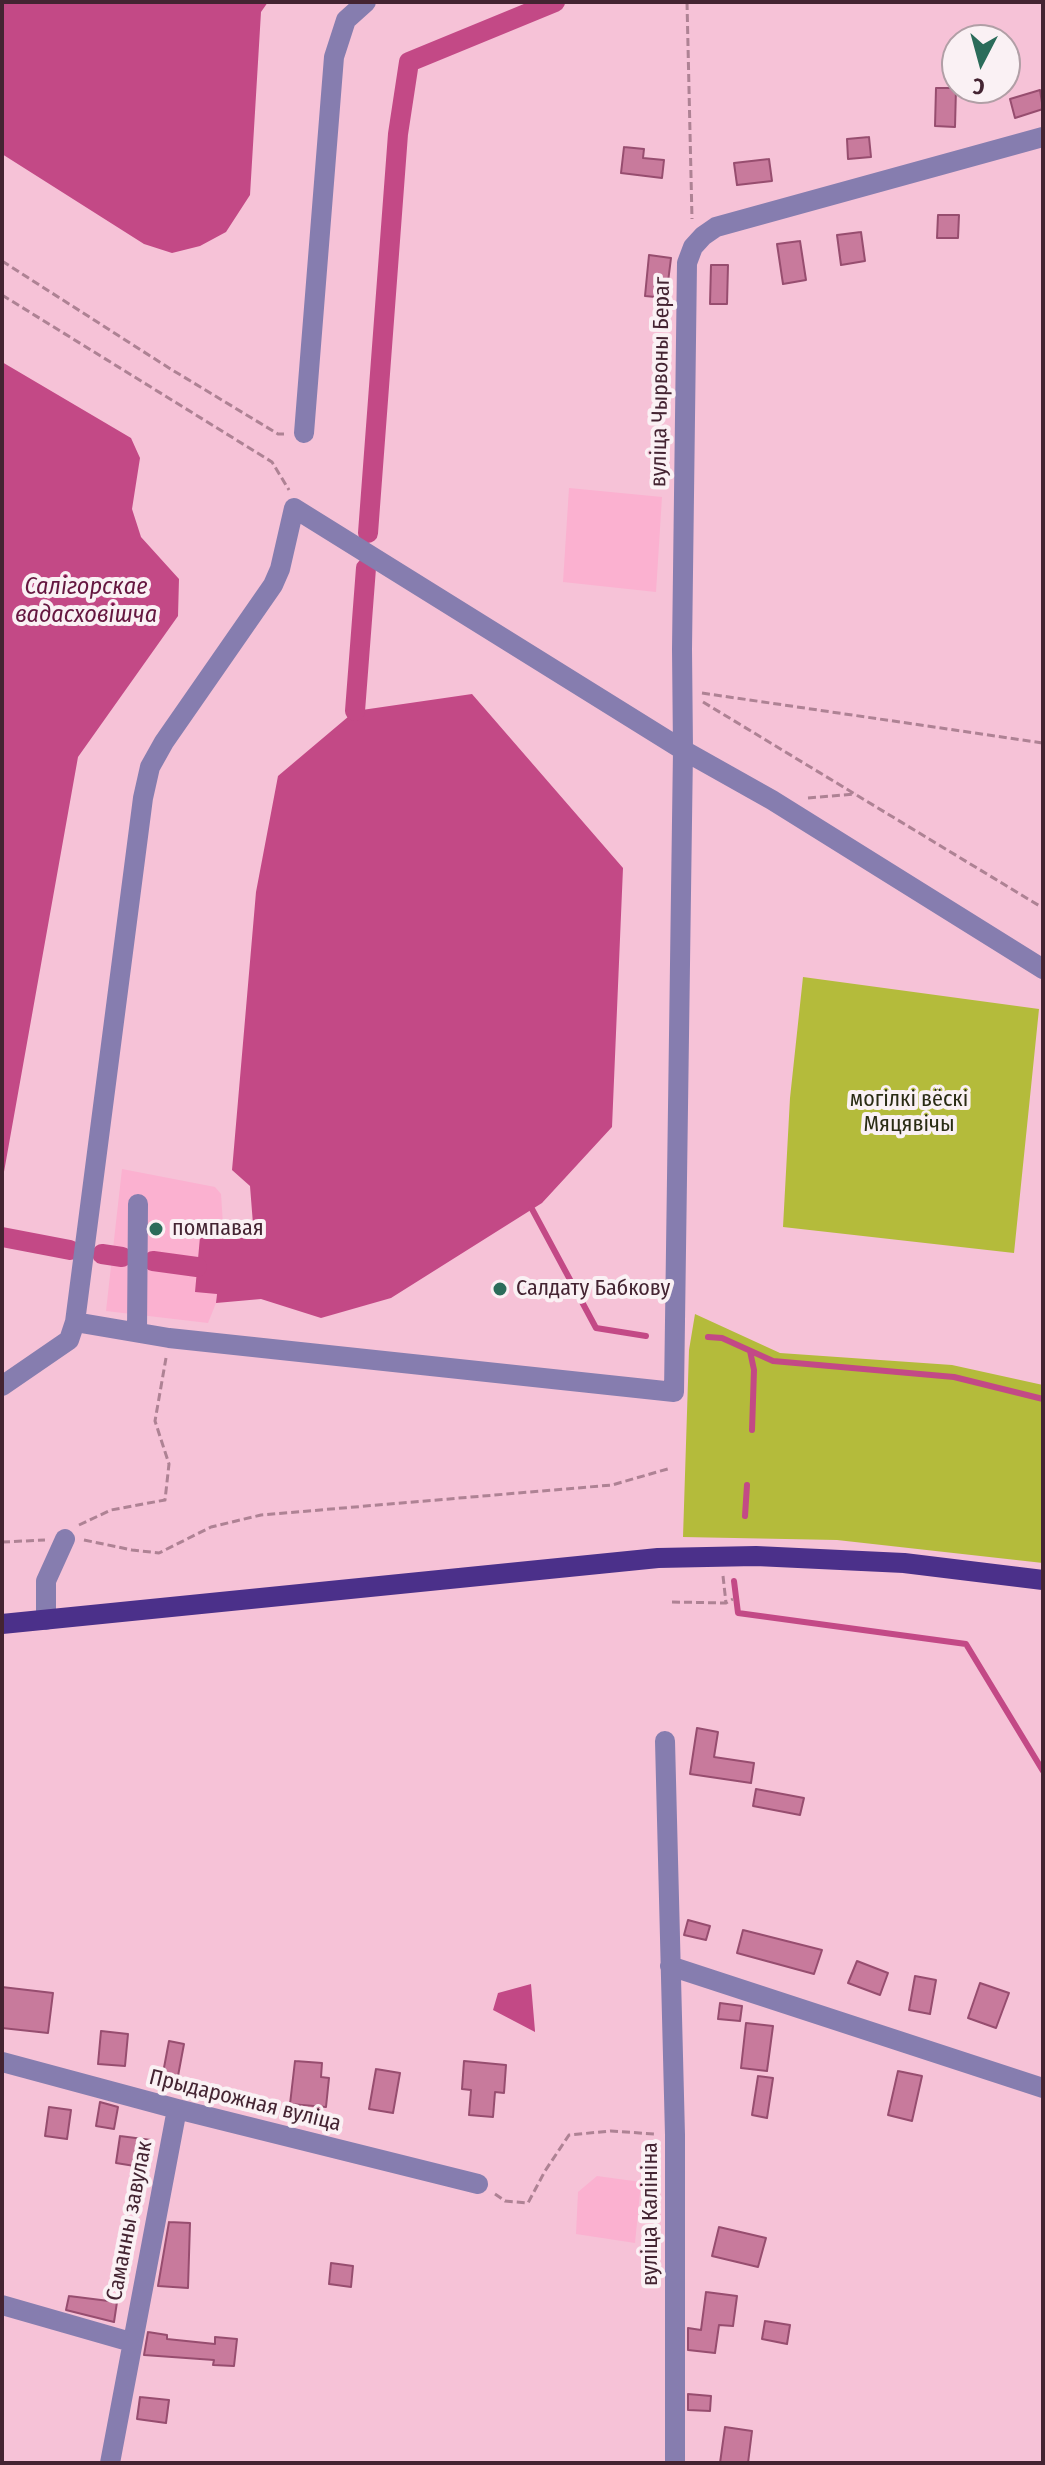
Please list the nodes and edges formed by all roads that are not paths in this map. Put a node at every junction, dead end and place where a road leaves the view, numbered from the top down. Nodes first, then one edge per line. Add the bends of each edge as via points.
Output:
1 (366, 2) edge
2 (1043, 137) edge
3 (304, 433) road end
4 (683, 750) junction
5 (1043, 969) edge
6 (138, 1204) dead end
7 (75, 1322) junction
8 (137, 1332) junction
9 (2, 1386) edge
10 (65, 1539) road end
11 (1043, 1580) edge
12 (46, 1620) junction
13 (2, 1624) edge
14 (665, 1741) dead end
15 (670, 1966) junction
16 (2, 2062) edge
17 (1043, 2088) edge
18 (177, 2109) junction
19 (478, 2184) road end
20 (2, 2305) edge
21 (131, 2342) junction
22 (110, 2463) edge
23 (675, 2463) edge

1 - 3 street via 346,20 334,57
2 - 4 street, вуліца Чырвоны Бераг via 716,227 693,247 687,263
4 - 5 street
4 - 7 street via 294,508 273,585 150,767
4 - 8 street, вуліца Чырвоны Бераг via 674,1392
6 - 8 street
7 - 8 street
7 - 9 street via 69,1340
10 - 12 street via 46,1581
11 - 12 main road via 904,1563 658,1558
12 - 13 main road
14 - 15 street, вуліца Калініна
15 - 17 street
15 - 23 street, вуліца Калініна
16 - 18 street, Прыдарожная вуліца
18 - 19 street, Прыдарожная вуліца
18 - 21 street, Саманны завулак
20 - 21 street
21 - 22 street, Саманны завулак

